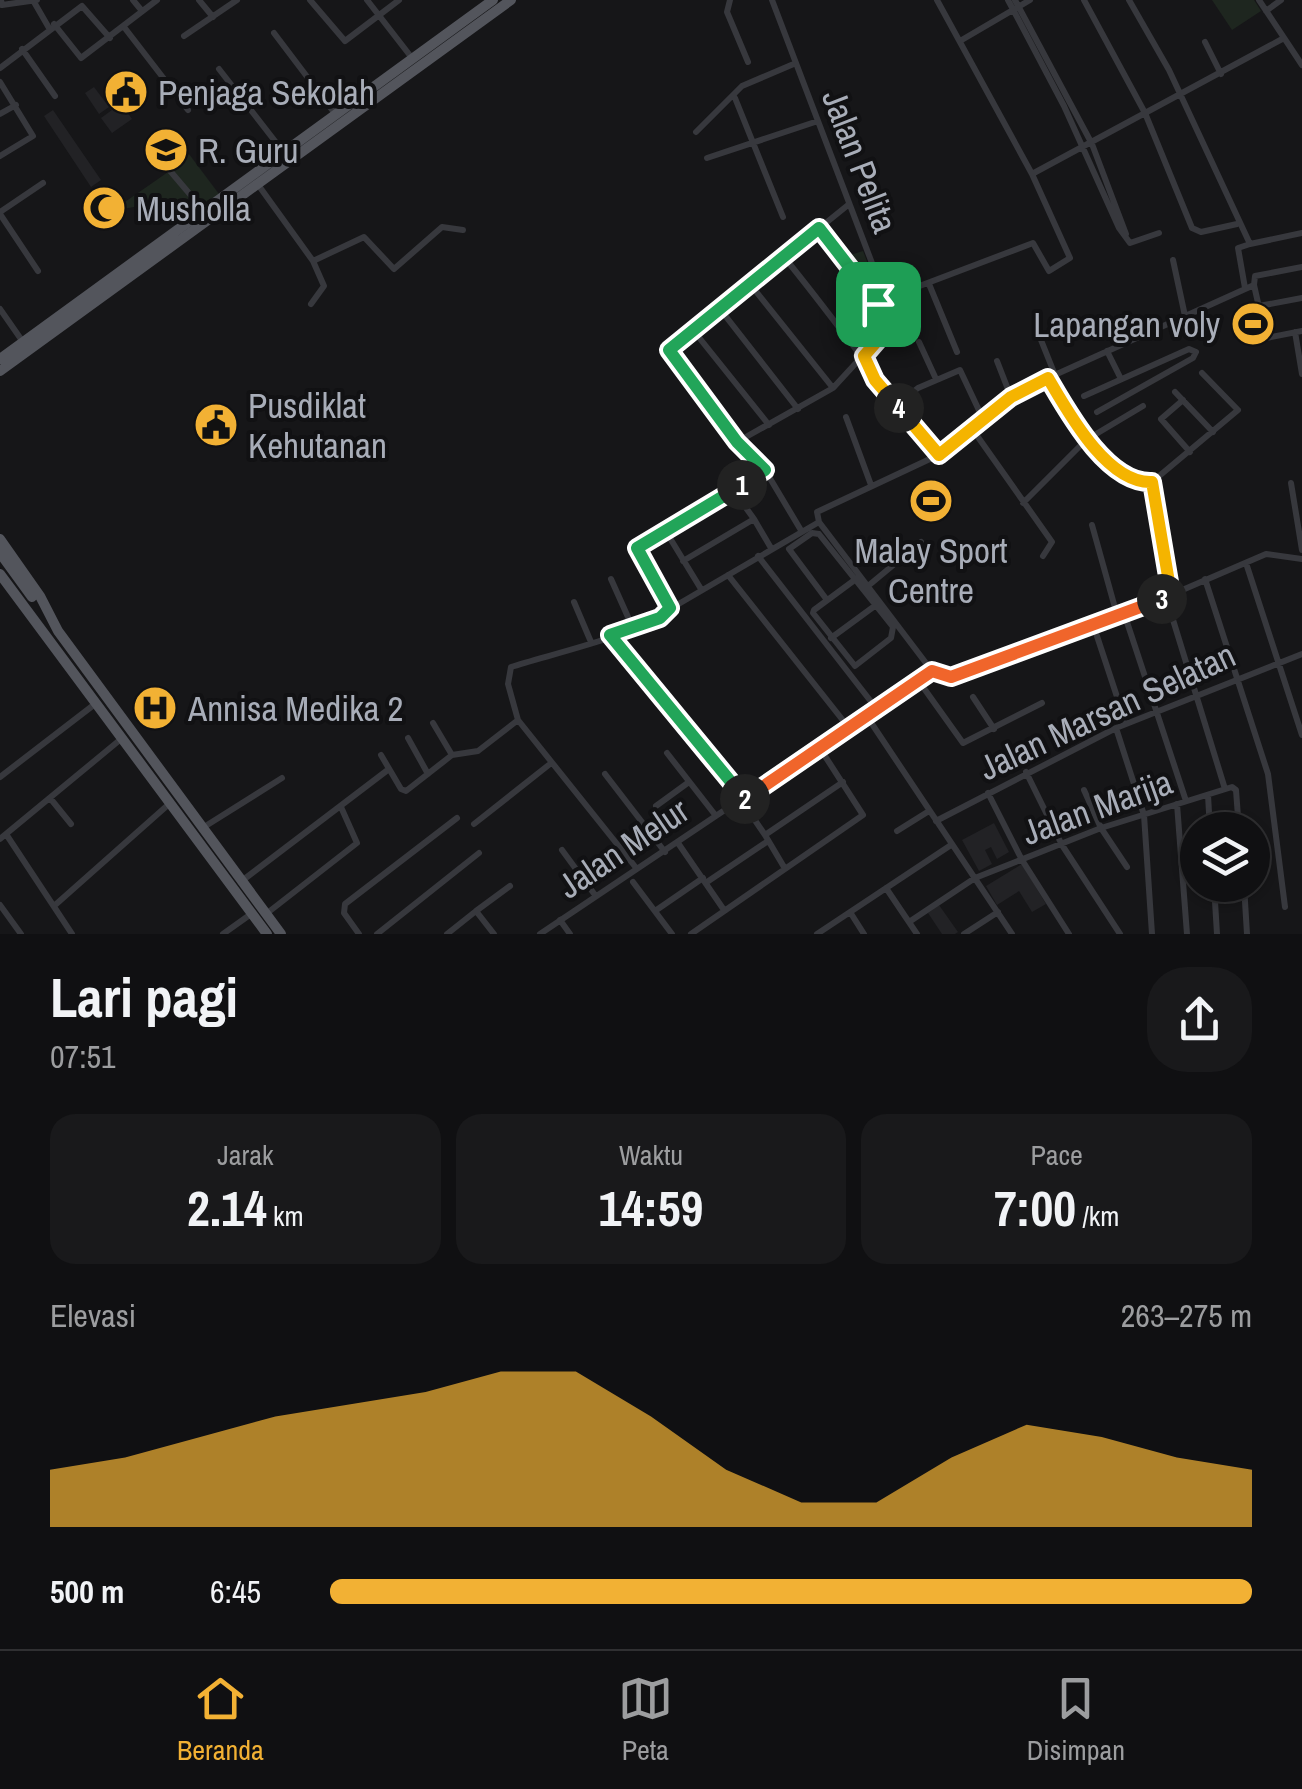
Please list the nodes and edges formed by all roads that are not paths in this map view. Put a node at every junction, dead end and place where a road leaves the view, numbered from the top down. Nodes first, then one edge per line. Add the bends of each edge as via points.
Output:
1 (1, 0) edge
2 (133, 0) edge
3 (156, 0) edge
4 (199, 0) edge
5 (237, 0) edge
6 (310, 0) edge
7 (366, 0) edge
8 (399, 0) edge
9 (493, 0) edge
10 (512, 0) edge
11 (728, 0) edge
12 (772, 0) edge
13 (937, 0) edge
14 (1030, 0) edge
15 (1084, 0) edge
16 (1129, 0) edge
17 (1259, 0) edge
18 (1281, 0) edge
19 (36, 1) edge
20 (1014, 4) edge
21 (142, 11) junction
22 (1266, 11) junction
23 (379, 16) junction
24 (213, 17) junction
25 (52, 26) junction
26 (124, 26) junction
27 (274, 34) dead end
28 (184, 36) dead end
29 (110, 38) junction
30 (1284, 38) junction
31 (960, 41) junction
32 (1205, 42) dead end
33 (22, 49) junction
34 (414, 60) junction
35 (748, 62) dead end
36 (1044, 62) junction
37 (796, 64) junction
38 (1302, 65) edge
39 (0, 68) edge
40 (218, 69) dead end
41 (1221, 74) junction
42 (0, 82) edge
43 (56, 96) dead end
44 (1181, 96) junction
45 (735, 98) junction
46 (16, 105) junction
47 (188, 110) dead end
48 (1145, 113) junction
49 (0, 114) edge
50 (336, 116) junction
51 (818, 120) junction
52 (696, 132) dead end
53 (754, 140) junction
54 (1092, 144) junction
55 (1084, 148) junction
56 (285, 155) junction
57 (0, 156) edge
58 (708, 158) dead end
59 (160, 159) dead end
60 (1032, 174) junction
61 (1104, 181) junction
62 (42, 183) dead end
63 (259, 186) junction
64 (848, 206) junction
65 (0, 213) edge
66 (205, 213) junction
67 (783, 216) dead end
68 (1237, 224) junction
69 (819, 228) junction
70 (463, 230) dead end
71 (1159, 233) dead end
72 (1302, 233) edge
73 (173, 242) junction
74 (1250, 244) junction
75 (784, 256) junction
76 (1173, 260) dead end
77 (313, 261) junction
78 (1302, 267) edge
79 (38, 271) dead end
80 (750, 284) junction
81 (929, 284) junction
82 (1254, 285) junction
83 (1245, 288) junction
84 (1302, 298) edge
85 (879, 302) junction
86 (311, 304) dead end
87 (1259, 306) junction
88 (0, 308) edge
89 (720, 309) junction
90 (1185, 316) junction
91 (693, 330) junction
92 (1298, 332) edge
93 (1039, 336) dead end
94 (23, 342) junction
95 (919, 342) dead end
96 (1107, 351) junction
97 (958, 352) dead end
98 (864, 356) junction
99 (5, 361) edge
100 (997, 361) dead end
101 (1137, 372) junction
102 (1202, 372) dead end
103 (0, 374) edge
104 (1302, 374) edge
105 (1051, 376) junction
106 (936, 379) junction
107 (1121, 379) junction
108 (1109, 385) junction
109 (1144, 386) junction
110 (833, 388) junction
111 (1175, 392) dead end
112 (1084, 396) dead end
113 (1011, 397) junction
114 (1118, 400) junction
115 (1183, 400) junction
116 (896, 404) junction
117 (1143, 406) dead end
118 (798, 409) junction
119 (1097, 412) dead end
120 (846, 418) dead end
121 (984, 421) junction
122 (769, 426) junction
123 (973, 430) junction
124 (1213, 432) junction
125 (1086, 440) junction
126 (737, 442) junction
127 (1190, 452) junction
128 (939, 455) junction
129 (765, 470) junction
130 (1152, 482) junction
131 (1291, 483) dead end
132 (871, 485) junction
133 (735, 490) junction
134 (1298, 501) edge
135 (1023, 503) junction
136 (754, 519) junction
137 (819, 522) junction
138 (1092, 525) dead end
139 (665, 530) junction
140 (802, 532) junction
141 (1300, 533) edge
142 (0, 539) edge
143 (922, 542) dead end
144 (771, 548) junction
145 (1302, 550) edge
146 (0, 554) edge
147 (758, 556) junction
148 (1042, 556) dead end
149 (1302, 560) edge
150 (683, 561) junction
151 (1246, 563) junction
152 (0, 574) edge
153 (728, 574) junction
154 (858, 578) junction
155 (611, 579) dead end
156 (1205, 579) junction
157 (868, 586) junction
158 (701, 589) junction
159 (1166, 597) junction
160 (827, 600) junction
161 (574, 602) dead end
162 (876, 606) junction
163 (670, 608) junction
164 (1121, 614) junction
165 (1093, 624) junction
166 (632, 626) junction
167 (58, 631) junction
168 (610, 635) junction
169 (831, 638) junction
170 (590, 642) junction
171 (1302, 654) edge
172 (1278, 662) junction
173 (932, 671) junction
174 (1239, 677) junction
175 (918, 680) junction
176 (1197, 695) junction
177 (973, 697) dead end
178 (96, 703) junction
179 (1042, 703) dead end
180 (876, 708) junction
181 (1156, 712) junction
182 (866, 716) junction
183 (518, 720) junction
184 (432, 722) dead end
185 (1126, 724) junction
186 (849, 728) junction
187 (994, 728) junction
188 (1116, 728) junction
189 (1302, 734) edge
190 (122, 738) junction
191 (408, 738) dead end
192 (666, 753) dead end
193 (823, 753) dead end
194 (382, 755) dead end
195 (452, 755) junction
196 (550, 764) junction
197 (389, 769) junction
198 (1026, 772) junction
199 (428, 774) junction
200 (605, 774) dead end
201 (0, 776) edge
202 (282, 778) dead end
203 (690, 782) junction
204 (844, 782) junction
205 (1225, 789) junction
206 (1084, 790) dead end
207 (988, 793) junction
208 (1208, 795) junction
209 (50, 798) junction
210 (744, 800) junction
211 (1186, 802) junction
212 (170, 804) junction
213 (1177, 804) junction
214 (656, 806) dead end
215 (340, 807) junction
216 (748, 810) dead end
217 (929, 811) junction
218 (1209, 812) edge
219 (1238, 812) edge
220 (716, 816) junction
221 (1144, 816) junction
222 (457, 818) dead end
223 (936, 820) junction
224 (71, 824) dead end
225 (474, 824) dead end
226 (1101, 828) junction
227 (198, 829) junction
228 (897, 832) dead end
229 (3, 837) edge
230 (766, 838) junction
231 (678, 843) junction
232 (951, 845) junction
233 (1062, 846) junction
234 (562, 850) dead end
235 (665, 852) junction
236 (479, 853) dead end
237 (1022, 860) junction
238 (784, 867) junction
239 (1127, 867) dead end
240 (637, 869) junction
241 (975, 878) junction
242 (705, 880) junction
243 (242, 881) junction
244 (633, 882) dead end
245 (510, 886) dead end
246 (886, 888) junction
247 (596, 895) junction
248 (1215, 902) edge
249 (1245, 902) edge
250 (54, 906) junction
251 (1285, 907) dead end
252 (1, 908) edge
253 (724, 910) junction
254 (655, 911) junction
255 (476, 912) junction
256 (850, 912) junction
257 (998, 912) junction
258 (252, 914) junction
259 (266, 914) junction
260 (560, 920) junction
261 (909, 922) junction
262 (21, 934) edge
263 (72, 934) edge
264 (223, 934) edge
265 (267, 934) edge
266 (281, 934) edge
267 (359, 934) edge
268 (377, 934) edge
269 (447, 934) edge
270 (494, 934) edge
271 (540, 934) edge
272 (570, 934) edge
273 (672, 934) edge
274 (691, 934) edge
275 (817, 934) edge
276 (864, 934) edge
277 (917, 934) edge
278 (964, 934) edge
279 (1012, 934) edge
280 (1069, 934) edge
281 (1120, 934) edge
282 (1152, 934) edge
283 (1187, 934) edge
284 (1217, 934) edge
285 (1248, 934) edge

1 - 19 street
2 - 21 street
3 - 21 street
4 - 24 street
5 - 24 street
6 - 23 street via 343,41
7 - 23 street
8 - 23 street
9 - 34 main road
10 - 63 main road
11 - 35 street
12 - 37 street, Jalan Pelita
13 - 31 street
14 - 20 street
15 - 48 street
16 - 44 street
17 - 22 street
18 - 22 street
19 - 25 street
20 - 31 street
20 - 36 street
21 - 26 street
22 - 30 street
23 - 34 street
24 - 28 street
25 - 29 street via 80,58
25 - 29 street via 84,6
25 - 33 street
26 - 29 street
26 - 47 street
27 - 50 street
30 - 38 street
30 - 41 street
31 - 60 street
32 - 41 street
33 - 39 street
33 - 43 street
34 - 50 main road
36 - 54 street
36 - 55 street
37 - 45 street via 751,81
37 - 51 street, Jalan Pelita
40 - 56 street
41 - 44 street
42 - 46 street
44 - 48 street
44 - 68 street
45 - 52 street
45 - 53 street
46 - 49 street
46 - 57 street via 32,137
48 - 54 street
48 - 68 street via 1192,228
50 - 56 main road
51 - 53 street
51 - 64 street, Jalan Pelita
53 - 58 street
53 - 67 street
54 - 55 street
54 - 61 street
55 - 60 street
55 - 61 street
56 - 66 main road
59 - 66 street
60 - 81 street via 1070,258 1048,271 1033,244
61 - 71 street via 1130,243
62 - 65 street
63 - 73 main road
63 - 77 street
64 - 69 street
64 - 85 street, Jalan Pelita via 875,271
65 - 79 street
66 - 73 main road
68 - 74 street
69 - 75 street
69 - 85 street
70 - 77 street via 442,227 394,269 364,237
72 - 74 street
73 - 94 main road
73 - 99 main road
74 - 83 street via 1238,248
75 - 80 street
75 - 98 street
76 - 90 street
77 - 86 street via 324,286
78 - 82 street via 1255,276
80 - 89 street
80 - 110 street
81 - 85 street
81 - 97 street
82 - 83 street
82 - 87 street
83 - 90 street
84 - 87 street
85 - 98 street, Jalan Pelita via 890,326
87 - 92 street via 1266,338
88 - 94 street
89 - 91 street
89 - 118 street
90 - 96 street
91 - 122 street
91 - 126 street via 669,351
92 - 104 street
93 - 105 street
94 - 99 main road
95 - 106 street
96 - 105 street
96 - 107 street
98 - 110 street, Jalan Pelita
98 - 116 street
99 - 103 main road
100 - 113 street
101 - 107 street
101 - 109 street
101 - 109 street via 1196,352
102 - 124 street via 1238,410
105 - 113 street
105 - 125 street
106 - 116 street
106 - 121 street via 962,370
107 - 108 street
108 - 112 street
108 - 114 street
109 - 114 street
110 - 118 street, Jalan Pelita
111 - 115 street
113 - 121 street
114 - 119 street
115 - 124 street
115 - 127 street via 1161,419
116 - 128 street
117 - 125 street
118 - 122 street, Jalan Pelita
120 - 132 street
121 - 123 street
122 - 126 street, Jalan Pelita
123 - 128 street
123 - 135 street
124 - 127 street
125 - 130 street via 1132,480
125 - 135 street
126 - 129 street
127 - 130 street
128 - 132 street
129 - 133 street
129 - 140 street
130 - 159 street via 1170,588
131 - 134 street
132 - 137 street via 819,509
133 - 136 street
133 - 139 street
134 - 141 street
135 - 148 street via 1052,542
136 - 144 street
136 - 150 street
137 - 140 street
137 - 154 street
138 - 164 street
139 - 150 street
139 - 163 street via 637,551
140 - 144 street
141 - 145 street
142 - 167 main road
143 - 157 street
144 - 147 street
146 - 167 main road
147 - 153 street
147 - 180 street
149 - 151 street via 1272,553
150 - 158 street
151 - 156 street
151 - 172 street
152 - 178 main road
153 - 158 street
153 - 186 street
154 - 157 street
154 - 160 street
154 - 160 street via 817,533 792,544 789,549
154 - 162 street
155 - 166 street
156 - 159 street
156 - 174 street
157 - 173 street
158 - 163 street
159 - 164 street
159 - 176 street
160 - 169 street via 813,616
161 - 170 street
162 - 169 street
162 - 169 street via 894,632 856,666
163 - 166 street
164 - 165 street
164 - 181 street
165 - 173 street via 951,677
165 - 185 street
166 - 168 street
167 - 227 main road
168 - 170 street
168 - 210 street
170 - 183 street via 511,667 508,684
171 - 172 street, Jalan Marsan Selatan
172 - 174 street, Jalan Marsan Selatan
172 - 189 street
173 - 175 street, Jalan Melur
174 - 176 street, Jalan Marsan Selatan
174 - 251 street via 1270,786
175 - 180 street, Jalan Melur
175 - 187 street via 961,742
176 - 181 street, Jalan Marsan Selatan
176 - 205 street
177 - 187 street
178 - 190 main road
178 - 201 street
179 - 187 street
180 - 182 street, Jalan Melur
181 - 185 street, Jalan Marsan Selatan
181 - 211 street
182 - 186 street, Jalan Melur
182 - 217 street
183 - 195 street via 473,754
183 - 196 street
184 - 195 street
185 - 188 street, Jalan Marsan Selatan
186 - 210 street, Jalan Melur
188 - 198 street, Jalan Marsan Selatan
188 - 221 street
190 - 209 street
190 - 212 main road
191 - 199 street
192 - 203 street
193 - 204 street
194 - 197 street
195 - 199 street
196 - 225 street
196 - 240 street
197 - 199 street via 404,791
197 - 215 street
198 - 207 street, Jalan Marsan Selatan
198 - 233 street
200 - 235 street
202 - 227 street
203 - 214 street
203 - 220 street
204 - 230 street
204 - 238 street via 862,815
205 - 208 street, Jalan Marija
205 - 219 street, Jalan Marija via 1236,788
206 - 226 street
207 - 223 street, Jalan Marsan Selatan
207 - 237 street
208 - 211 street, Jalan Marija
208 - 218 street
209 - 224 street
209 - 229 street
210 - 220 street, Jalan Melur
211 - 213 street, Jalan Marija
212 - 227 main road
212 - 250 street
213 - 221 street, Jalan Marija
213 - 283 street
215 - 243 street
215 - 259 street via 357,843
216 - 230 street
217 - 223 street
217 - 228 street
220 - 231 street, Jalan Melur
221 - 226 street, Jalan Marija
221 - 282 street
222 - 267 street via 345,904
223 - 232 street
226 - 233 street, Jalan Marija
226 - 239 street
227 - 243 main road
227 - 258 main road
229 - 250 street
230 - 238 street
230 - 242 street
231 - 235 street, Jalan Melur
231 - 242 street
232 - 241 street
232 - 246 street
233 - 237 street, Jalan Marija
233 - 281 street
234 - 247 street
235 - 240 street, Jalan Melur
236 - 268 street
237 - 241 street, Jalan Marija
237 - 280 street
238 - 253 street
240 - 247 street, Jalan Melur
241 - 257 street
241 - 261 street, Jalan Marija
242 - 253 street
242 - 254 street
243 - 259 main road
244 - 254 street
245 - 255 street
246 - 256 street
246 - 261 street
247 - 260 street, Jalan Melur
248 - 284 street
249 - 285 street
250 - 263 street
252 - 262 street
253 - 274 street
254 - 273 street
255 - 269 street
255 - 270 street
256 - 275 street
256 - 276 street
257 - 278 street
257 - 279 street
258 - 264 street
258 - 265 main road
259 - 266 main road
260 - 271 street, Jalan Melur
260 - 272 street
261 - 277 street

